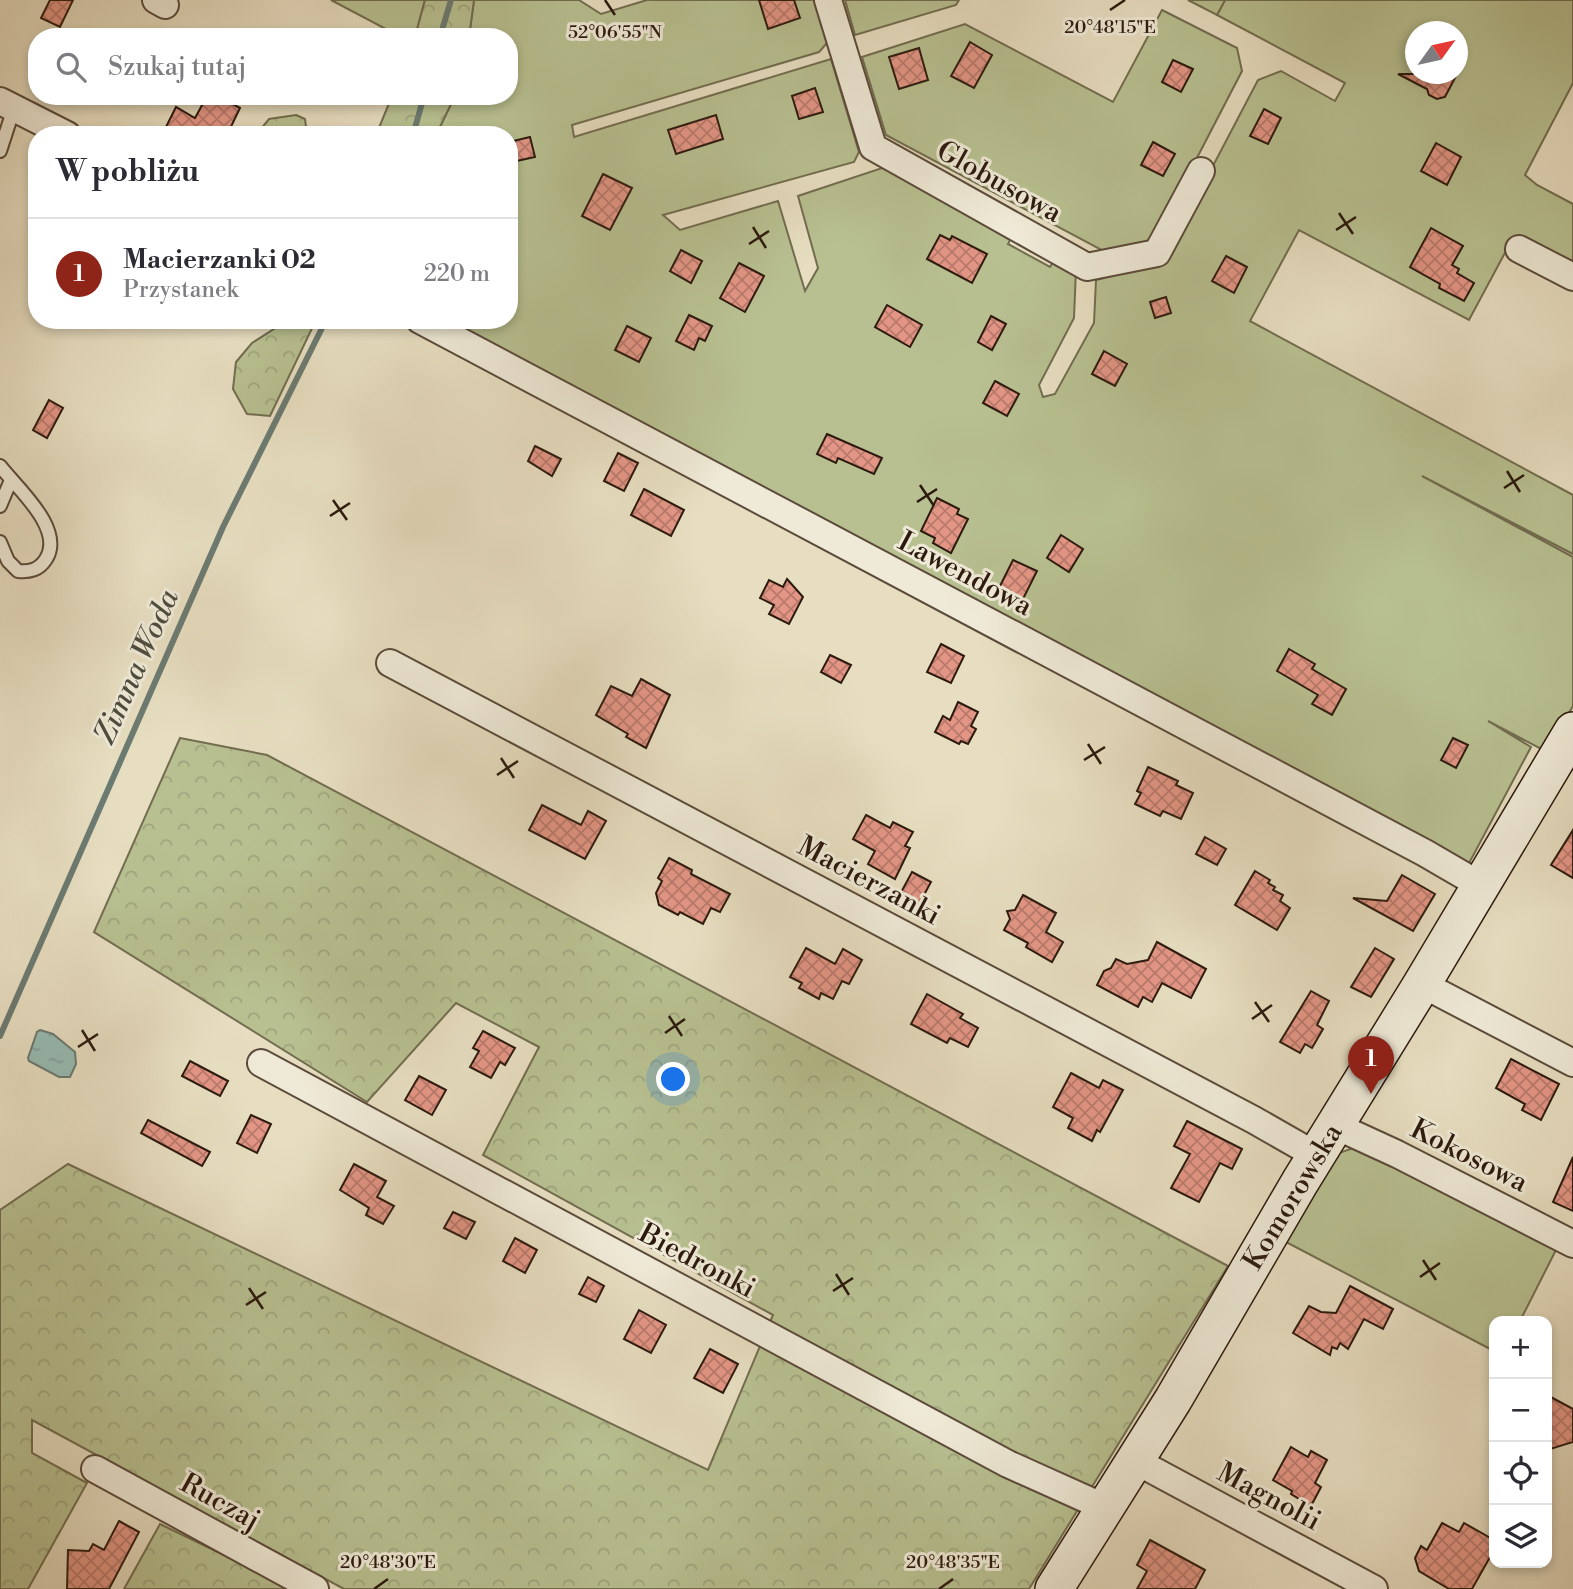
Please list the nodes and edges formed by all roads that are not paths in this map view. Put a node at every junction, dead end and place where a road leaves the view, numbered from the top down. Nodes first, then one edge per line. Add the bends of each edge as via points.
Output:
1 (828, 0) edge
2 (7, 105) edge
3 (49, 126) edge
4 (0, 151) edge
5 (1201, 171) dead end
6 (1518, 249) dead end
7 (1573, 277) edge
8 (437, 329) edge
9 (0, 466) edge
10 (11, 480) junction
11 (0, 506) edge
12 (0, 542) edge
13 (390, 663) dead end
14 (1573, 731) edge
15 (1480, 885) junction
16 (1422, 984) junction
17 (261, 1063) dead end
18 (1573, 1063) edge
19 (1326, 1141) junction
20 (1573, 1244) edge
21 (1134, 1460) junction
22 (95, 1469) dead end
23 (1105, 1508) junction
24 (315, 1589) edge
25 (1054, 1589) edge
26 (1374, 1589) edge

1 - 5 street, Globusowa via 873,147 1087,267 1157,253
2 - 3 street
2 - 4 lane
6 - 7 street
8 - 15 street, Lawendowa
9 - 10 lane
10 - 11 lane
10 - 12 lane via 40,514 51,537 51,551 36,569 18,571
13 - 19 street, Macierzanki via 1254,1120
14 - 15 street, Komorowska
15 - 16 street, Komorowska
16 - 18 street
16 - 19 street, Komorowska
17 - 23 street, Biedronki via 1008,1464
19 - 20 street, Kokosowa via 1396,1154
19 - 21 street, Komorowska
21 - 23 street, Komorowska
21 - 26 street, Magnolii
22 - 24 street, Ruczaj
23 - 25 street, Komorowska

